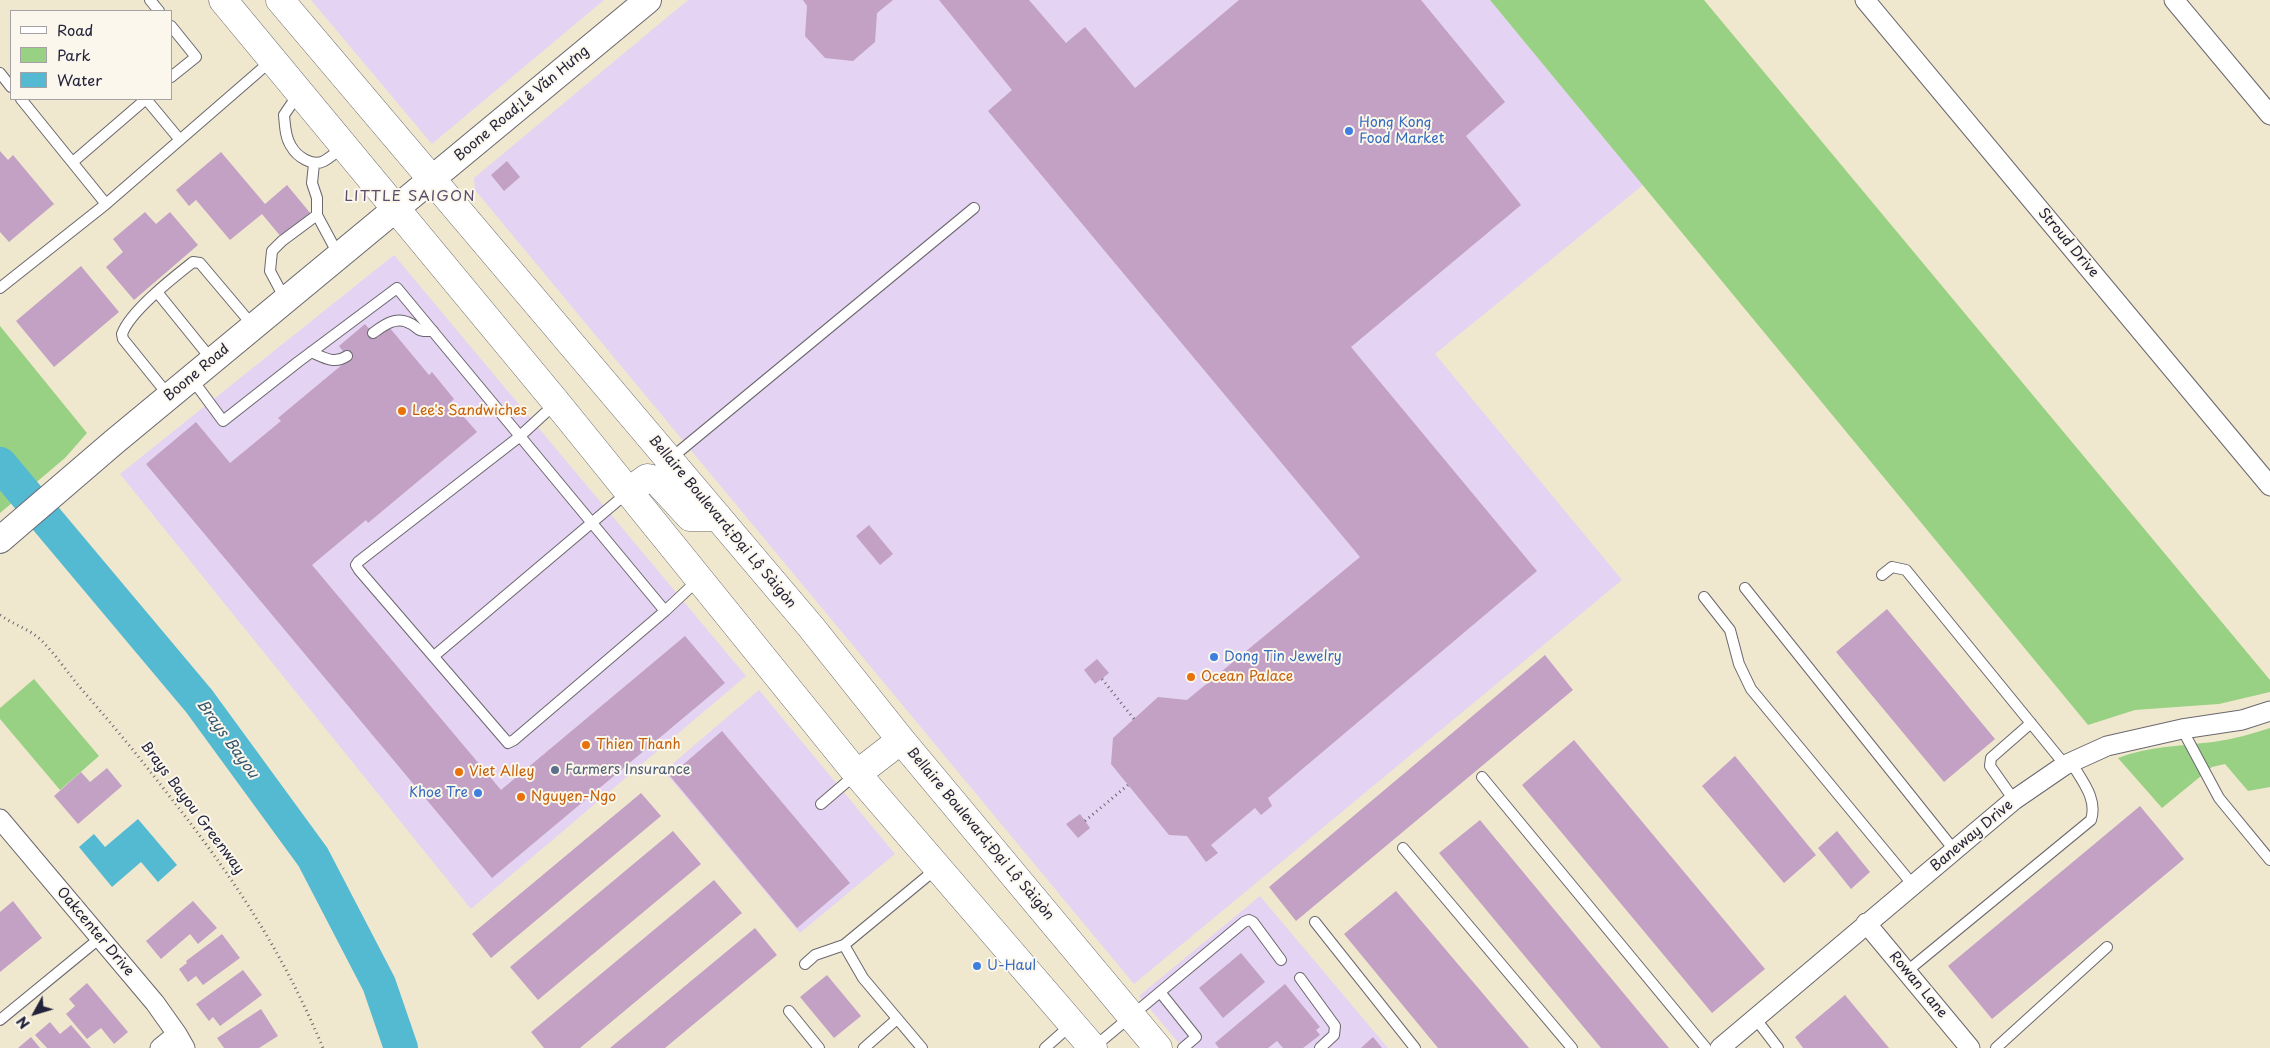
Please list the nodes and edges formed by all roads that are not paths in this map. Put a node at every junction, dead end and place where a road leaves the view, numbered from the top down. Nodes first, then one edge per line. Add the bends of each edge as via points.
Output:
1 (150, 0) edge
2 (223, 0) edge
3 (280, 0) edge
4 (648, 0) edge
5 (1865, 0) edge
6 (2174, 0) edge
7 (158, 10) edge
8 (172, 27) edge
9 (273, 60) junction
10 (0, 73) edge
11 (172, 76) edge
12 (10, 86) edge
13 (300, 92) junction
14 (22, 100) edge
15 (145, 100) edge
16 (147, 100) edge
17 (2270, 114) edge
18 (180, 140) junction
19 (344, 146) junction
20 (74, 161) junction
21 (314, 164) junction
22 (431, 180) junction
23 (106, 204) junction
24 (974, 208) dead end
25 (397, 210) junction
26 (317, 215) junction
27 (339, 257) junction
28 (0, 288) edge
29 (157, 292) junction
30 (286, 301) junction
31 (254, 327) junction
32 (433, 332) junction
33 (373, 333) dead end
34 (311, 352) junction
35 (347, 356) dead end
36 (212, 361) junction
37 (191, 379) junction
38 (169, 397) junction
39 (556, 402) junction
40 (519, 437) junction
41 (669, 460) junction
42 (2270, 486) edge
43 (628, 492) junction
44 (718, 517) junction
45 (591, 523) junction
46 (0, 540) edge
47 (1882, 576) dead end
48 (699, 579) junction
49 (1745, 588) dead end
50 (1704, 597) dead end
51 (665, 611) junction
52 (434, 656) junction
53 (2270, 711) edge
54 (2031, 723) junction
55 (2182, 729) junction
56 (901, 740) junction
57 (2068, 763) junction
58 (856, 774) junction
59 (1482, 777) dead end
60 (2014, 800) junction
61 (821, 804) dead end
62 (0, 819) edge
63 (1403, 848) dead end
64 (1955, 851) junction
65 (2270, 860) edge
66 (937, 867) junction
67 (1912, 885) junction
68 (1315, 922) dead end
69 (1866, 923) junction
70 (100, 938) junction
71 (844, 945) junction
72 (2107, 947) dead end
73 (1281, 960) dead end
74 (804, 964) dead end
75 (1906, 972) junction
76 (1300, 978) dead end
77 (1160, 992) junction
78 (789, 1011) dead end
79 (1132, 1016) junction
80 (1756, 1018) junction
81 (897, 1019) junction
82 (0, 1020) edge
83 (1072, 1025) junction
84 (181, 1041) edge
85 (160, 1048) edge
86 (818, 1048) edge
87 (864, 1048) edge
88 (922, 1048) edge
89 (1045, 1048) edge
90 (1093, 1048) edge
91 (1158, 1048) edge
92 (1183, 1048) edge
93 (1320, 1048) edge
94 (1416, 1048) edge
95 (1572, 1048) edge
96 (1706, 1048) edge
97 (1720, 1048) edge
98 (1778, 1048) edge
99 (1970, 1048) edge
100 (1996, 1048) edge

1 - 7 lane
2 - 9 main road
3 - 22 main road, Bellaire Boulevard;Đại Lộ Sàigòn
4 - 22 street, Boone Road;Lê Văn Hưng
5 - 42 street, Stroud Drive
6 - 17 street
8 - 11 lane via 196,57
9 - 13 main road
9 - 18 lane
10 - 12 lane
13 - 19 main road
13 - 21 lane via 284,115 286,132 291,147
14 - 20 lane
15 - 20 lane
16 - 18 lane
18 - 23 lane
19 - 21 lane via 324,161
19 - 25 main road
20 - 23 lane
21 - 26 lane via 312,183 317,198
22 - 25 street, Boone Road;Lê Văn Hưng
22 - 41 main road, Bellaire Boulevard;Đại Lộ Sàigòn
23 - 28 lane
24 - 41 lane
25 - 27 street, Boone Road
25 - 39 main road
26 - 27 lane
26 - 30 lane via 272,251 270,271
27 - 30 street, Boone Road
29 - 31 lane via 193,262 200,263
29 - 36 lane
29 - 38 lane via 129,321 122,334
30 - 31 street, Boone Road
31 - 36 street, Boone Road
32 - 33 lane via 420,332 407,322 395,321
32 - 34 lane via 397,288
32 - 40 lane
34 - 35 lane via 331,361
34 - 37 lane via 223,421
36 - 37 street, Boone Road
37 - 38 street, Boone Road
38 - 46 street, Boone Road
39 - 40 lane
39 - 43 main road
40 - 45 lane
40 - 52 lane via 356,565
41 - 44 main road, Bellaire Boulevard;Đại Lộ Sàigòn
43 - 44 main road via 647,478 656,480 690,517
43 - 45 lane
43 - 48 main road
44 - 56 main road, Bellaire Boulevard;Đại Lộ Sàigòn
45 - 51 lane
45 - 52 lane
47 - 54 lane via 1892,567 1906,570
48 - 51 lane
48 - 58 main road
49 - 64 lane
50 - 67 lane via 1730,630 1750,689
51 - 52 lane via 508,743
53 - 55 street, Baneway Drive via 2242,720
54 - 57 lane
54 - 60 lane via 1991,758 1990,766
55 - 57 street, Baneway Drive via 2107,746
55 - 65 lane via 2219,798
56 - 58 main road
56 - 79 main road, Bellaire Boulevard;Đại Lộ Sàigòn
57 - 60 street, Baneway Drive
57 - 75 lane via 2093,800 2091,820
58 - 61 lane
58 - 66 main road
59 - 96 lane
60 - 64 street, Baneway Drive
62 - 70 street, Oakcenter Drive
63 - 95 lane
64 - 67 street, Baneway Drive
66 - 71 lane
66 - 83 main road
67 - 69 street, Baneway Drive
68 - 94 lane
69 - 75 street, Rowan Lane
69 - 80 street, Baneway Drive
70 - 82 lane
70 - 84 street, Oakcenter Drive via 155,1003
71 - 74 lane via 815,955
71 - 81 lane via 863,978
72 - 100 lane
73 - 77 lane via 1249,920
75 - 99 street, Rowan Lane
76 - 93 lane via 1336,1026 1334,1034
77 - 79 lane
77 - 92 lane via 1196,1037
78 - 86 lane
79 - 90 lane
79 - 91 main road, Bellaire Boulevard;Đại Lộ Sàigòn
80 - 97 street, Baneway Drive
80 - 98 lane
81 - 87 lane
81 - 88 lane
83 - 89 lane
83 - 90 main road
84 - 85 street

